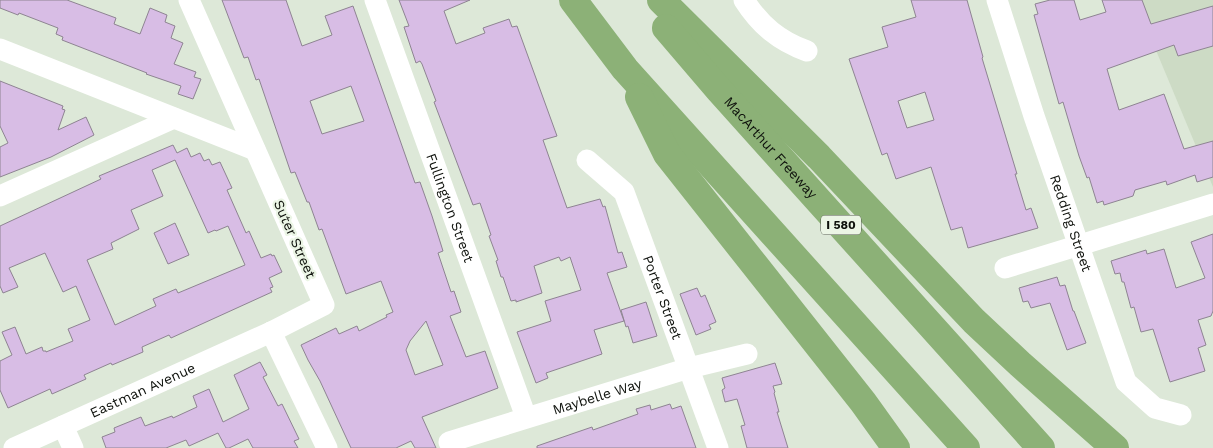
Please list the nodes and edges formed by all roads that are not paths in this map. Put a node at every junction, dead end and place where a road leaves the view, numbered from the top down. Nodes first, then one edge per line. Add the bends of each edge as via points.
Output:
1 (190, 0) edge
2 (375, 0) edge
3 (573, 0) edge
4 (642, 0) edge
5 (661, 0) edge
6 (744, 0) edge
7 (997, 0) edge
8 (0, 49) edge
9 (806, 51) dead end
10 (625, 69) junction
11 (174, 118) junction
12 (255, 150) junction
13 (587, 160) dead end
14 (0, 196) edge
15 (1213, 204) edge
16 (1079, 245) junction
17 (1005, 268) dead end
18 (271, 332) junction
19 (747, 354) dead end
20 (689, 368) junction
21 (1181, 415) dead end
22 (526, 417) junction
23 (63, 426) junction
24 (449, 442) dead end
25 (14, 448) edge
26 (73, 448) edge
27 (327, 448) edge
28 (718, 448) edge
29 (896, 448) edge
30 (966, 448) edge
31 (1041, 448) edge
32 (1115, 448) edge

1 - 12 street, Suter Street
2 - 22 street, Fullington Street
3 - 10 highway
4 - 31 highway, MacArthur Freeway / I 580 via 718,90
5 - 32 highway via 819,156 974,320
6 - 9 street via 774,36
7 - 16 street, Redding Street
8 - 11 street
10 - 29 highway via 667,154 864,402
10 - 30 highway
11 - 12 street
11 - 14 street
12 - 18 street, Suter Street via 324,305
13 - 20 street, Porter Street via 624,192
15 - 16 street
16 - 17 street
16 - 21 street, Redding Street via 1126,382 1155,408
18 - 23 street, Eastman Avenue
18 - 27 street
19 - 20 street, Maybelle Way
20 - 22 street, Maybelle Way
20 - 28 street, Porter Street
22 - 24 street, Maybelle Way
23 - 25 street, Eastman Avenue
23 - 26 street

